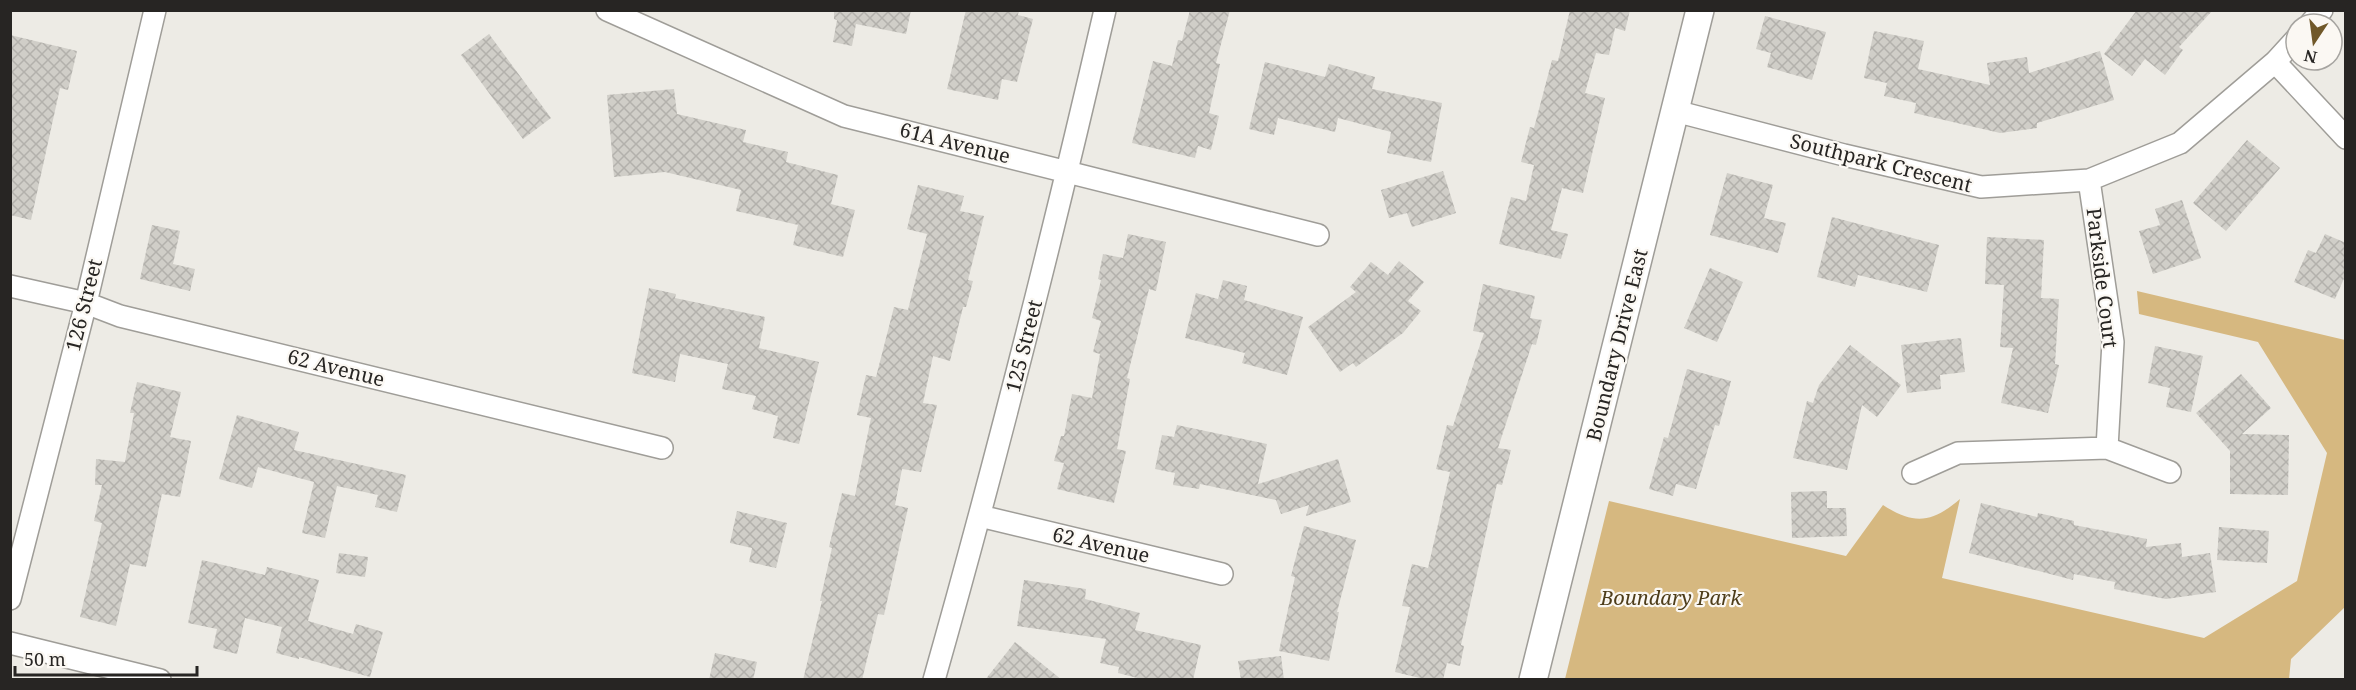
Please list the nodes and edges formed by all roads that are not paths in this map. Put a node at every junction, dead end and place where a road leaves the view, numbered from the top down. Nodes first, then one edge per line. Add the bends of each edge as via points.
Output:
1 (155, 10) edge
2 (607, 10) edge
3 (1105, 10) edge
4 (1700, 10) edge
5 (2284, 52) edge
6 (2275, 62) junction
7 (1675, 111) junction
8 (2346, 138) edge
9 (1068, 172) junction
10 (2089, 180) junction
11 (1318, 235) dead end
12 (10, 286) edge
13 (86, 303) junction
14 (662, 447) dead end
15 (2107, 448) junction
16 (2170, 472) dead end
17 (1913, 473) dead end
18 (980, 516) junction
19 (1222, 574) dead end
20 (10, 600) edge
21 (10, 643) edge
22 (160, 680) edge
23 (934, 680) edge
24 (1533, 680) edge

1 - 13 street, 126 Street
2 - 9 street, 61A Avenue via 844,116
3 - 9 street, 125 Street
4 - 7 street, Boundary Drive East
5 - 6 street, Southpark Crescent
6 - 8 street
6 - 10 street, Southpark Crescent via 2181,143
7 - 10 street, Southpark Crescent via 1981,187
7 - 24 street, Boundary Drive East
9 - 11 street, 61A Avenue
9 - 18 street, 125 Street
10 - 15 street, Parkside Court via 2113,342
12 - 13 street, 62 Avenue
13 - 14 street, 62 Avenue via 120,316
13 - 20 street, 126 Street
15 - 16 street
15 - 17 street via 1958,453
18 - 19 street, 62 Avenue
18 - 23 street, 125 Street
21 - 22 street

